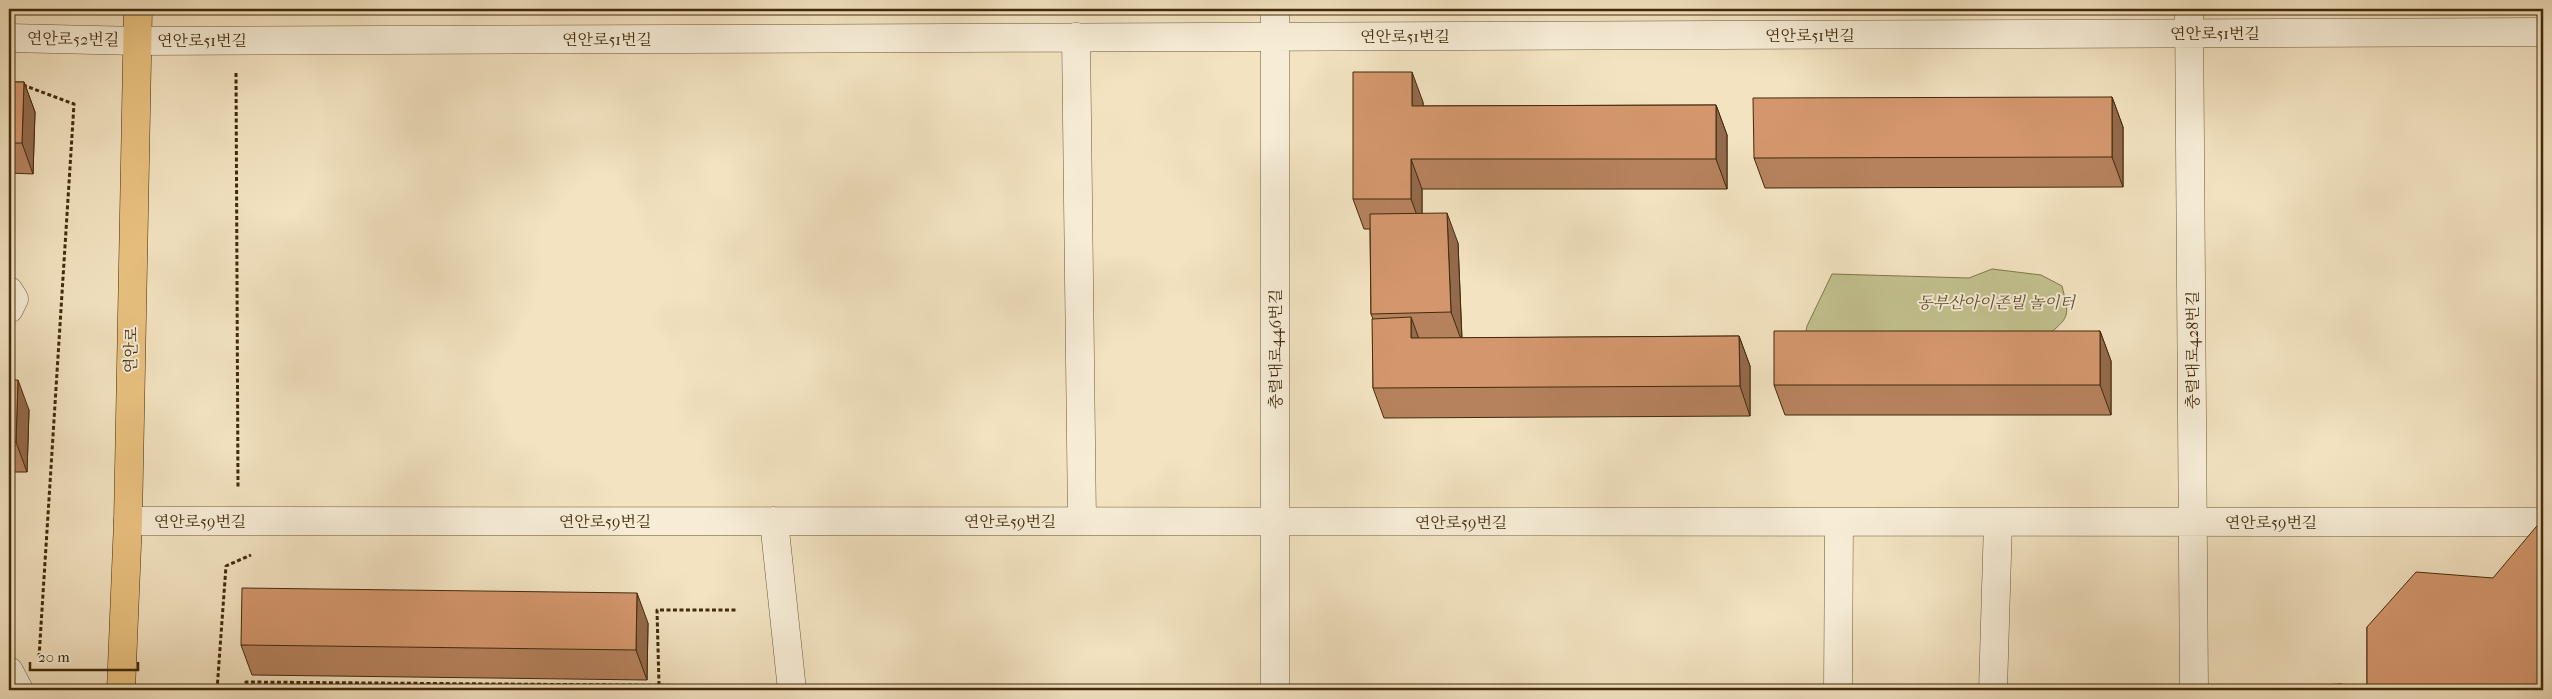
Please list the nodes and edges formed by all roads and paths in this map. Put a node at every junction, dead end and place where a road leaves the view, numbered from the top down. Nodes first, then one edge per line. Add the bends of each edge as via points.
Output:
1 (138, 9) edge
2 (1275, 9) edge
3 (2189, 21) edge
4 (2543, 32) edge
5 (1275, 36) junction
6 (1076, 37) junction
7 (9, 38) edge
8 (138, 40) junction
9 (236, 65) dead end
10 (18, 83) edge
11 (9, 291) edge
12 (9, 309) edge
13 (238, 495) dead end
14 (128, 521) junction
15 (774, 521) junction
16 (1082, 521) junction
17 (1275, 522) junction
18 (1839, 522) junction
19 (1998, 522) junction
20 (2193, 522) junction
21 (2543, 522) edge
22 (226, 566) dead end
23 (738, 610) dead end
24 (39, 660) dead end
25 (9, 671) edge
26 (659, 685) junction
27 (19, 690) edge
28 (121, 690) edge
29 (217, 690) edge
30 (245, 690) edge
31 (748, 690) edge
32 (792, 690) edge
33 (1275, 690) edge
34 (1838, 690) edge
35 (1993, 690) edge
36 (2194, 690) edge

1 - 8 main road, 연안로
2 - 5 street, 충렬대로446번길
3 - 4 street, 연안로51번길
3 - 5 street, 연안로51번길
3 - 20 street, 충렬대로428번길
5 - 6 street, 연안로51번길
5 - 17 street, 충렬대로446번길
6 - 8 street, 연안로51번길
6 - 16 street
7 - 8 street, 연안로52번길
8 - 14 main road, 연안로
9 - 13 path
10 - 24 path via 74,104
11 - 12 street via 14,299
14 - 15 street, 연안로59번길
14 - 28 main road, 연안로
15 - 16 street, 연안로59번길
15 - 32 street
16 - 17 street, 연안로59번길
17 - 18 street, 연안로59번길
17 - 33 street, 충렬대로446번길
18 - 19 street, 연안로59번길
18 - 34 street
19 - 20 street, 연안로59번길
19 - 35 street
20 - 21 street, 연안로59번길
20 - 36 street, 충렬대로428번길
22 - 29 path
23 - 26 path via 657,610
25 - 27 street
26 - 30 path via 246,682
26 - 31 path via 748,686

